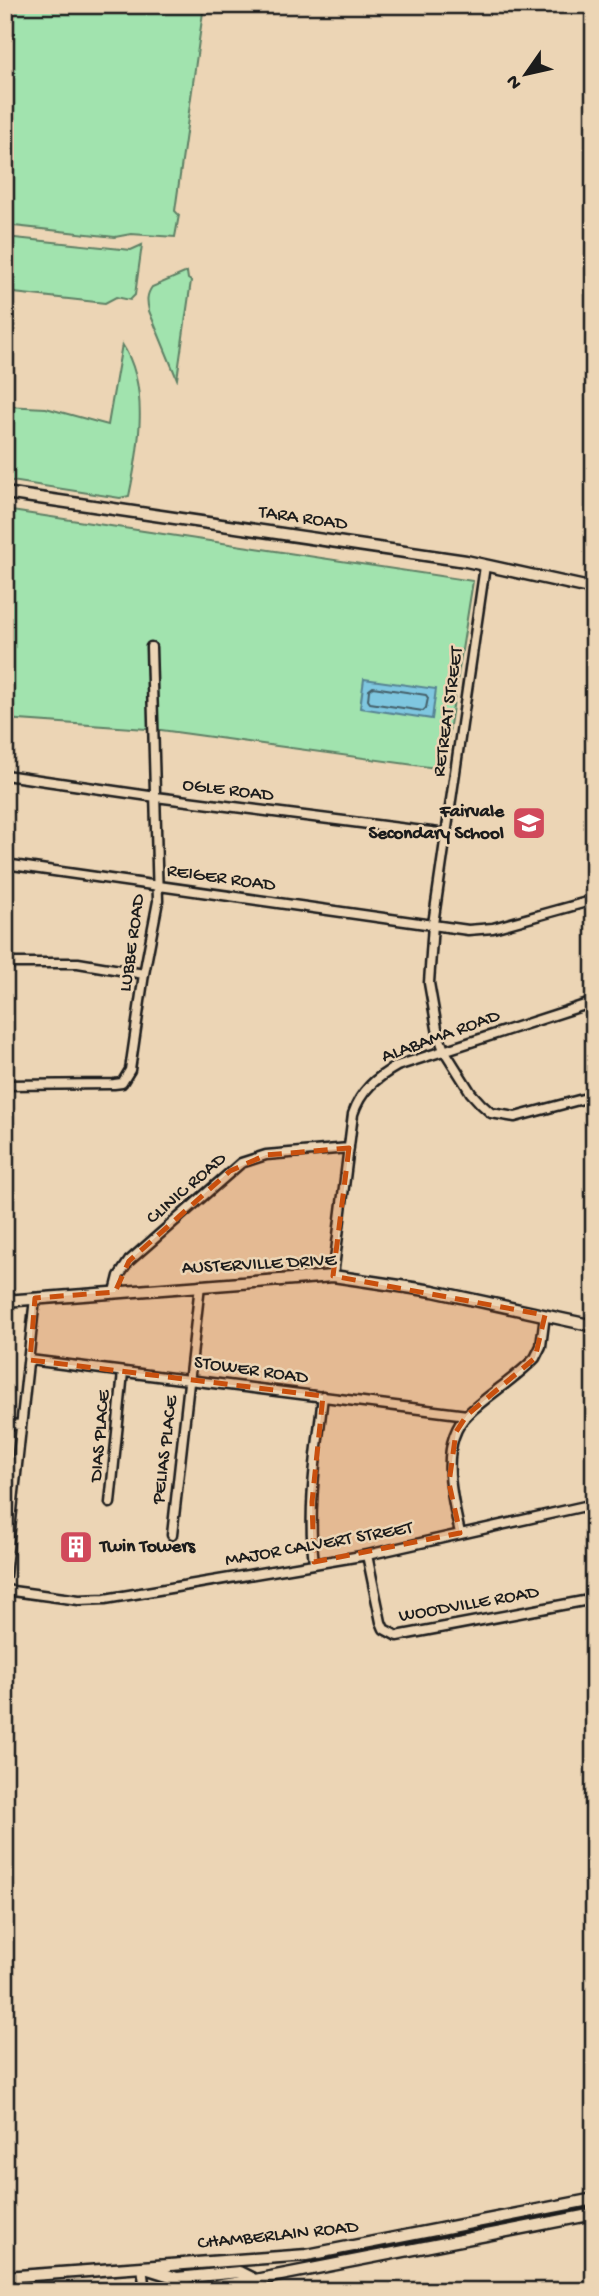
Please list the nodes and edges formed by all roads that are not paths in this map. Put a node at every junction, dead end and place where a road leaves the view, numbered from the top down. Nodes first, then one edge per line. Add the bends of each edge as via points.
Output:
1 (5, 493) edge
2 (485, 566) junction
3 (594, 589) edge
4 (151, 647) dead end
5 (5, 775) edge
6 (156, 797) junction
7 (447, 834) junction
8 (5, 864) edge
9 (157, 886) junction
10 (594, 900) edge
11 (433, 924) junction
12 (5, 963) edge
13 (144, 974) junction
14 (594, 1002) edge
15 (444, 1050) junction
16 (5, 1085) edge
17 (594, 1096) edge
18 (348, 1148) junction
19 (333, 1276) junction
20 (200, 1285) junction
21 (115, 1292) junction
22 (35, 1298) junction
23 (5, 1301) edge
24 (545, 1315) junction
25 (594, 1326) edge
26 (30, 1360) junction
27 (122, 1371) junction
28 (190, 1380) junction
29 (323, 1396) junction
30 (467, 1415) junction
31 (5, 1424) edge
32 (21, 1425) junction
33 (110, 1503) dead end
34 (594, 1504) edge
35 (460, 1533) junction
36 (172, 1535) dead end
37 (367, 1555) junction
38 (314, 1562) junction
39 (5, 1576) edge
40 (5, 1590) edge
41 (594, 1599) edge
42 (594, 2199) edge
43 (594, 2214) edge
44 (275, 2258) junction
45 (142, 2267) junction
46 (278, 2275) junction
47 (5, 2277) edge
48 (256, 2280) junction
49 (145, 2291) edge
50 (182, 2291) edge

1 - 2 street, TARA ROAD
2 - 3 street, TARA ROAD
2 - 7 street, RETREAT STREET
4 - 6 street, LUBBE ROAD
5 - 6 street, OGLE ROAD
6 - 7 street, OGLE ROAD
6 - 9 street, LUBBE ROAD
7 - 11 street, RETREAT STREET
8 - 9 street, REIGER ROAD
9 - 11 street, REIGER ROAD
9 - 13 street, LUBBE ROAD
10 - 11 street, REIGER ROAD via 479,930
11 - 15 street, RETREAT STREET via 430,995
12 - 13 street via 78,963
13 - 16 street, LUBBE ROAD via 130,1070 122,1083
14 - 15 street, ALABAMA ROAD
15 - 17 street, RETREAT STREET via 471,1093 491,1113 514,1117
15 - 18 street, ALABAMA ROAD via 397,1066 369,1085 353,1114
18 - 19 street, ALABAMA ROAD
18 - 21 street, CLINIC ROAD via 266,1155 241,1163 129,1261
19 - 20 street, AUSTERVILLE DRIVE
19 - 24 street, AUSTERVILLE DRIVE
20 - 21 street, AUSTERVILLE DRIVE
20 - 28 street, PELIAS PLACE
21 - 22 street, AUSTERVILLE DRIVE
22 - 23 street, AUSTERVILLE DRIVE
22 - 26 street
24 - 25 street, AUSTERVILLE DRIVE
24 - 30 street via 535,1358
26 - 27 street, STOWER ROAD
26 - 32 street
27 - 28 street, STOWER ROAD
27 - 33 street, DIAS PLACE
28 - 29 street, STOWER ROAD
28 - 36 street, PELIAS PLACE
29 - 30 street, STOWER ROAD
29 - 38 street via 310,1536
30 - 35 street via 456,1432 449,1471
31 - 32 street
32 - 39 street
34 - 35 street, MAJOR CALVERT STREET
35 - 37 street, MAJOR CALVERT STREET
37 - 38 street, MAJOR CALVERT STREET
37 - 41 street, WOODVILLE ROAD via 381,1622 397,1636
38 - 40 street, MAJOR CALVERT STREET via 105,1599
42 - 44 street, CHAMBERLAIN ROAD
43 - 46 street, CHAMBERLAIN ROAD
44 - 45 street, CHAMBERLAIN ROAD
44 - 46 street
45 - 47 street, CHAMBERLAIN ROAD
45 - 48 street via 177,2278 239,2272
45 - 49 street
46 - 48 street, CHAMBERLAIN ROAD
48 - 50 street, CHAMBERLAIN ROAD

